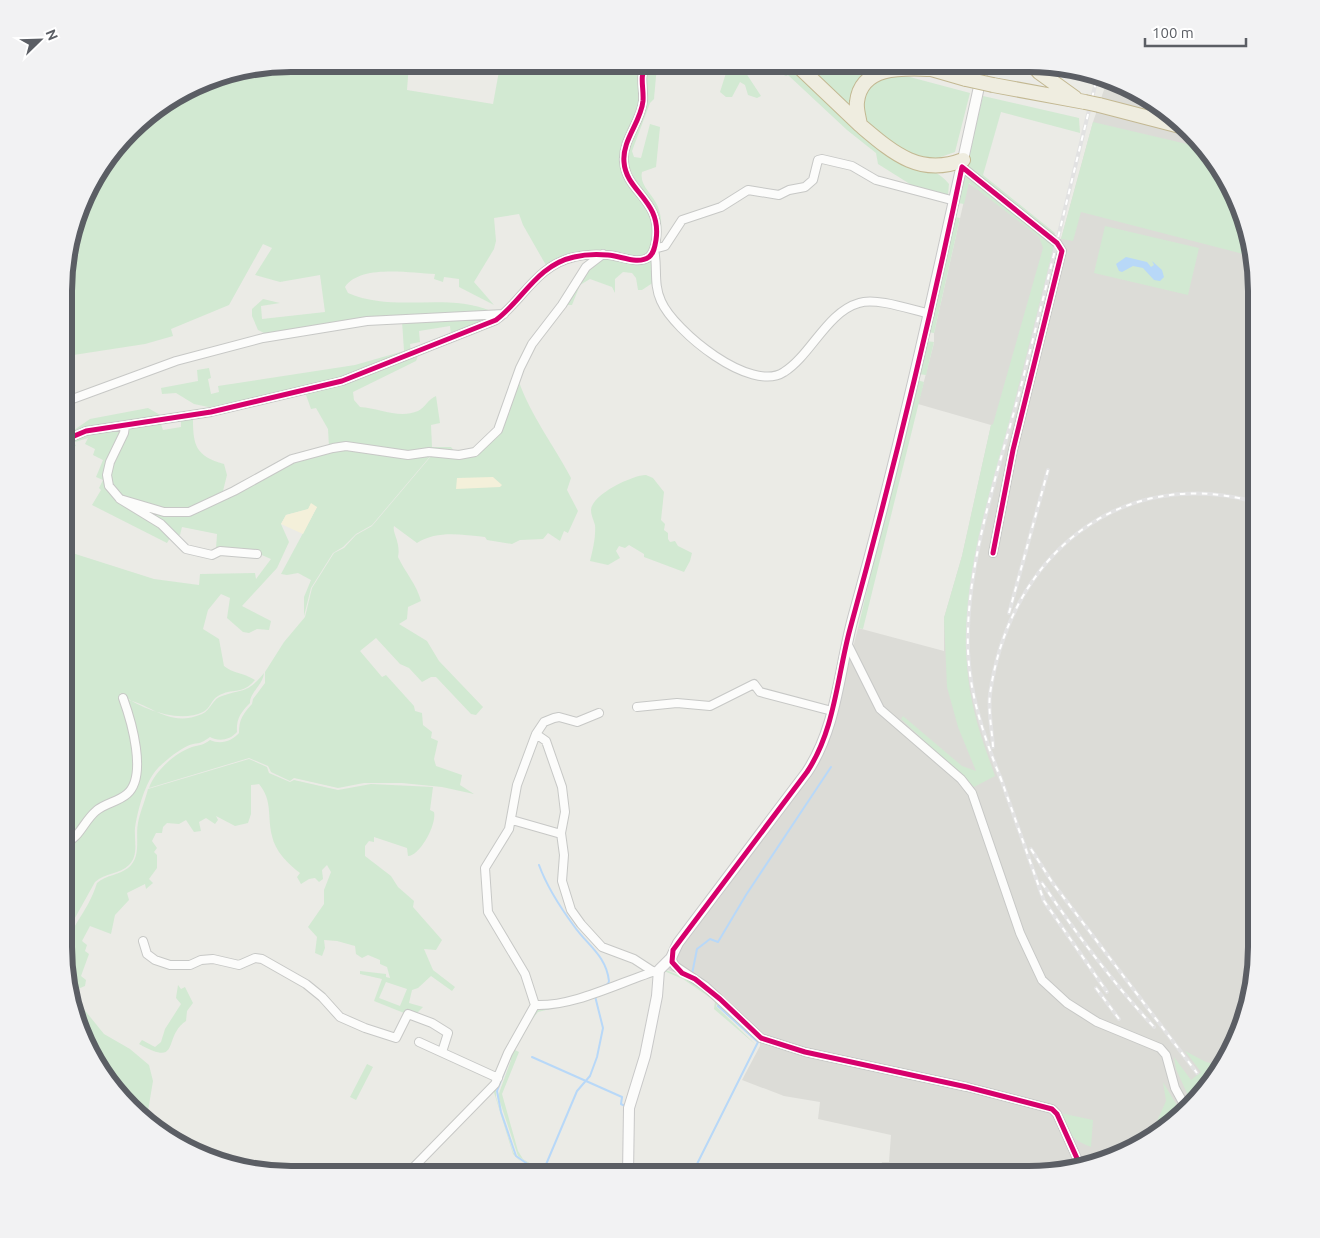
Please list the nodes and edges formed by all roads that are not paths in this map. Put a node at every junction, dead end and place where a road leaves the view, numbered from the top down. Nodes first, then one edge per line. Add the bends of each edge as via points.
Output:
1 (643, 72) edge
2 (804, 72) edge
3 (880, 72) edge
4 (941, 72) edge
5 (982, 72) edge
6 (1040, 73) edge
7 (1081, 101) junction
8 (1168, 123) edge
9 (860, 125) junction
10 (963, 163) junction
11 (955, 201) junction
12 (654, 249) junction
13 (603, 254) junction
14 (504, 314) junction
15 (930, 314) junction
16 (72, 399) edge
17 (126, 426) junction
18 (72, 437) edge
19 (120, 499) junction
20 (993, 553) dead end
21 (257, 554) dead end
22 (847, 643) junction
23 (123, 698) dead end
24 (637, 707) dead end
25 (832, 711) junction
26 (599, 713) dead end
27 (536, 734) junction
28 (512, 820) junction
29 (561, 834) junction
30 (72, 840) edge
31 (143, 941) dead end
32 (671, 958) junction
33 (657, 971) junction
34 (535, 1005) junction
35 (419, 1042) dead end
36 (442, 1052) junction
37 (498, 1078) junction
38 (1183, 1101) edge
39 (1078, 1160) edge
40 (415, 1166) edge
41 (628, 1166) edge

1 - 12 street via 643,100 624,153 624,165 654,214 657,233
2 - 9 highway
3 - 9 highway via 870,79 857,101
4 - 7 highway, bridge
5 - 10 street
6 - 7 highway
7 - 8 highway, bridge
9 - 10 highway via 885,146 912,162
10 - 11 street
10 - 20 street via 1062,251 1013,450
11 - 12 street via 876,180 852,166 818,160 813,180 805,187 779,195 748,190 721,207 682,220 664,246
11 - 15 street
12 - 13 street via 649,257 640,261
12 - 15 street via 657,291 675,324 711,355 756,375 772,377 784,372 834,319 856,304 876,302
13 - 14 street via 574,257 558,264 520,294
13 - 19 street via 586,266 524,356 498,430 476,452 408,455 346,446 292,459 189,512 164,512
14 - 16 street via 367,321 263,338 176,361
14 - 17 street via 463,334 342,381 236,406
15 - 22 street
17 - 18 street via 86,431
17 - 19 street via 107,474 109,486
19 - 21 street via 161,524 186,548 212,555 220,551
22 - 25 street
22 - 38 street via 880,708 972,793 1020,933 1042,980 1067,1004 1097,1022 1160,1048 1166,1055
23 - 30 street via 134,738 135,781 128,793 97,810
24 - 25 street via 677,702 710,706 754,684 760,692
25 - 32 street via 815,760 678,943
26 - 27 street via 577,722 554,718 544,722
27 - 28 street via 517,785
27 - 29 street via 546,741 562,787 565,812
28 - 29 street
28 - 34 street via 485,868 488,912 525,974
29 - 33 street via 563,888 576,917 602,947
31 - 36 street via 147,954 170,965 213,959 239,965 255,958 262,959 306,984 340,1017 365,1028 396,1038 408,1014 432,1023 448,1033
32 - 33 street
32 - 39 street via 674,966 705,986 769,1042 1052,1109
33 - 34 street via 596,993
33 - 41 street via 657,996 647,1048 629,1108
34 - 37 street
35 - 36 street
36 - 37 street
37 - 40 street

